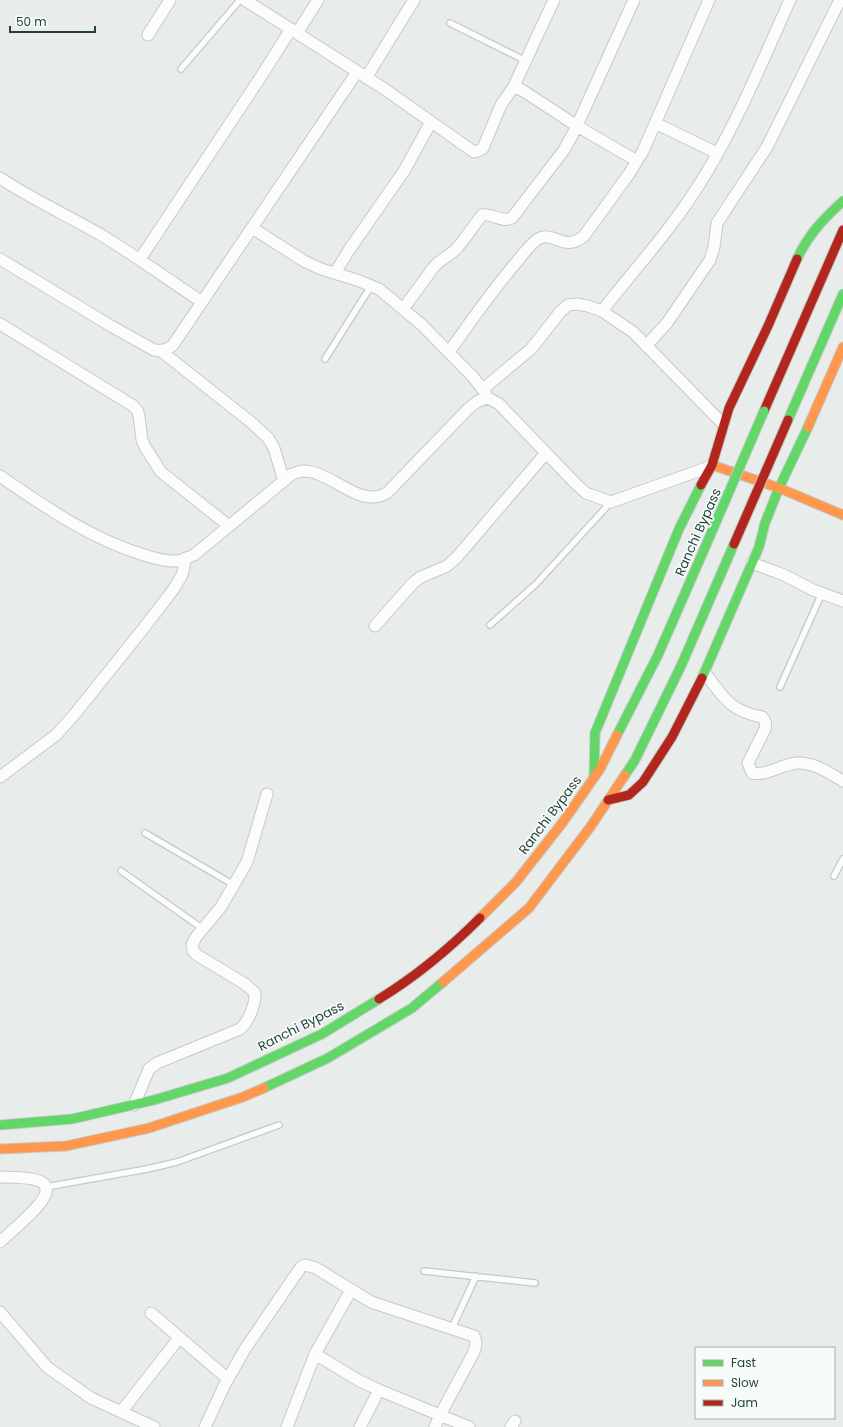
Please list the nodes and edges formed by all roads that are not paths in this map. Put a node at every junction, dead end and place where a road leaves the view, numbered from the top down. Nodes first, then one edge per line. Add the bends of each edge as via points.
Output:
1 (170, 0) edge
2 (240, 0) edge
3 (245, 0) edge
4 (318, 0) edge
5 (414, 0) edge
6 (554, 0) edge
7 (634, 0) edge
8 (709, 0) edge
9 (790, 0) edge
10 (840, 0) edge
11 (450, 22) dead end
12 (294, 31) junction
13 (148, 35) dead end
14 (526, 62) junction
15 (181, 69) dead end
16 (361, 75) junction
17 (514, 86) junction
18 (431, 122) junction
19 (655, 123) junction
20 (577, 126) junction
21 (717, 154) junction
22 (637, 161) junction
23 (0, 178) edge
24 (843, 201) edge
25 (252, 228) junction
26 (843, 230) edge
27 (0, 258) edge
28 (140, 259) junction
29 (335, 273) junction
30 (371, 286) junction
31 (843, 294) edge
32 (202, 302) junction
33 (403, 309) junction
34 (602, 311) junction
35 (0, 324) edge
36 (646, 346) junction
37 (843, 348) edge
38 (161, 351) junction
39 (449, 352) junction
40 (324, 359) dead end
41 (485, 393) junction
42 (723, 424) junction
43 (546, 453) junction
44 (712, 465) junction
45 (0, 476) edge
46 (284, 481) junction
47 (779, 488) junction
48 (611, 502) junction
49 (843, 515) edge
50 (229, 526) junction
51 (186, 558) junction
52 (752, 563) junction
53 (822, 593) junction
54 (843, 601) edge
55 (490, 625) dead end
56 (375, 626) dead end
57 (705, 673) junction
58 (780, 687) dead end
59 (0, 777) edge
60 (594, 778) junction
61 (843, 781) edge
62 (267, 794) dead end
63 (608, 800) junction
64 (145, 833) dead end
65 (843, 859) edge
66 (122, 871) dead end
67 (834, 876) dead end
68 (234, 885) junction
69 (202, 929) junction
70 (134, 1105) junction
71 (0, 1125) edge
72 (279, 1125) dead end
73 (0, 1149) edge
74 (0, 1177) edge
75 (46, 1187) junction
76 (0, 1242) edge
77 (424, 1271) dead end
78 (476, 1276) junction
79 (535, 1283) dead end
80 (351, 1290) junction
81 (0, 1312) edge
82 (151, 1313) dead end
83 (452, 1328) junction
84 (180, 1338) junction
85 (315, 1354) junction
86 (228, 1379) junction
87 (378, 1390) junction
88 (121, 1412) junction
89 (440, 1415) junction
90 (154, 1427) edge
91 (205, 1427) edge
92 (287, 1427) edge
93 (360, 1427) edge
94 (435, 1427) edge
95 (470, 1427) edge

1 - 13 street
2 - 15 lane
3 - 12 street
4 - 12 street
5 - 16 street
6 - 14 street
7 - 20 street
8 - 19 street
9 - 21 street via 734,124
10 - 36 street via 767,147 717,223 710,260 667,323
11 - 14 lane
12 - 16 street
12 - 28 street
14 - 17 street
16 - 18 street
16 - 25 street
17 - 18 street via 501,105 483,148 478,151 474,152 467,148
17 - 20 street
18 - 29 street via 404,171
19 - 21 street
19 - 22 street
20 - 22 street
20 - 33 street via 564,150 512,218 506,220 490,215 482,216 458,248 438,262
21 - 34 street via 677,218
22 - 39 street via 589,230 579,240 569,243 544,237 530,246 498,284
23 - 28 street
24 - 42 main road via 822,220 802,248
25 - 29 street via 304,261
25 - 32 street
26 - 60 main road, Ranchi Bypass, bridge via 658,655
27 - 38 street via 111,326 154,350
28 - 32 street
29 - 30 street
30 - 33 street
30 - 40 lane
31 - 63 main road, bridge via 681,666 634,760
32 - 38 street via 173,344
33 - 39 street
34 - 36 street via 633,332
34 - 41 street via 577,304 568,305 531,349
35 - 50 street via 132,405 139,416 145,447 162,472
36 - 42 street
37 - 47 main road
38 - 46 street via 268,438 274,448
39 - 41 street
41 - 43 street
41 - 46 street via 387,493 381,496 362,495 311,472 292,474
42 - 44 main road
43 - 48 street via 586,492
43 - 56 street via 457,557 447,566 413,583
44 - 47 main road
44 - 48 street
44 - 60 main road via 679,529 595,733
45 - 51 street via 78,528 125,550 160,560 176,561
46 - 50 street
47 - 49 main road
47 - 52 main road
48 - 55 lane via 536,584
50 - 51 street via 194,555
51 - 59 street via 182,575 173,590 74,715 56,735
52 - 53 street
52 - 57 main road
53 - 54 street
53 - 58 lane
57 - 61 street via 726,700 739,711 765,720 765,730 748,763 752,773 758,774 797,763 824,770
57 - 63 main road via 672,737 643,782 629,795
60 - 70 main road, Ranchi Bypass via 516,882 459,939 402,985 322,1034 228,1078
62 - 68 street via 247,862
63 - 73 main road via 529,908 412,1008 328,1058 243,1097 149,1128 66,1146
64 - 68 lane
65 - 67 lane
66 - 69 lane
68 - 69 street via 221,907
69 - 70 street via 192,945 193,951 255,993 256,997 247,1021 240,1029 157,1063 149,1069
70 - 71 main road, Ranchi Bypass via 72,1119
72 - 75 lane via 177,1162
74 - 75 street via 35,1180
75 - 76 street via 44,1197 38,1206
77 - 78 lane
78 - 79 lane
78 - 83 lane
80 - 83 street via 371,1302
80 - 85 street
80 - 86 street via 310,1266 301,1267
81 - 88 street via 47,1368 80,1392
82 - 84 street
83 - 89 street via 474,1336 476,1345
84 - 86 street
84 - 88 street
85 - 87 street
85 - 92 street
86 - 91 street
87 - 89 street
87 - 93 street
88 - 90 street
89 - 94 street
89 - 95 street

